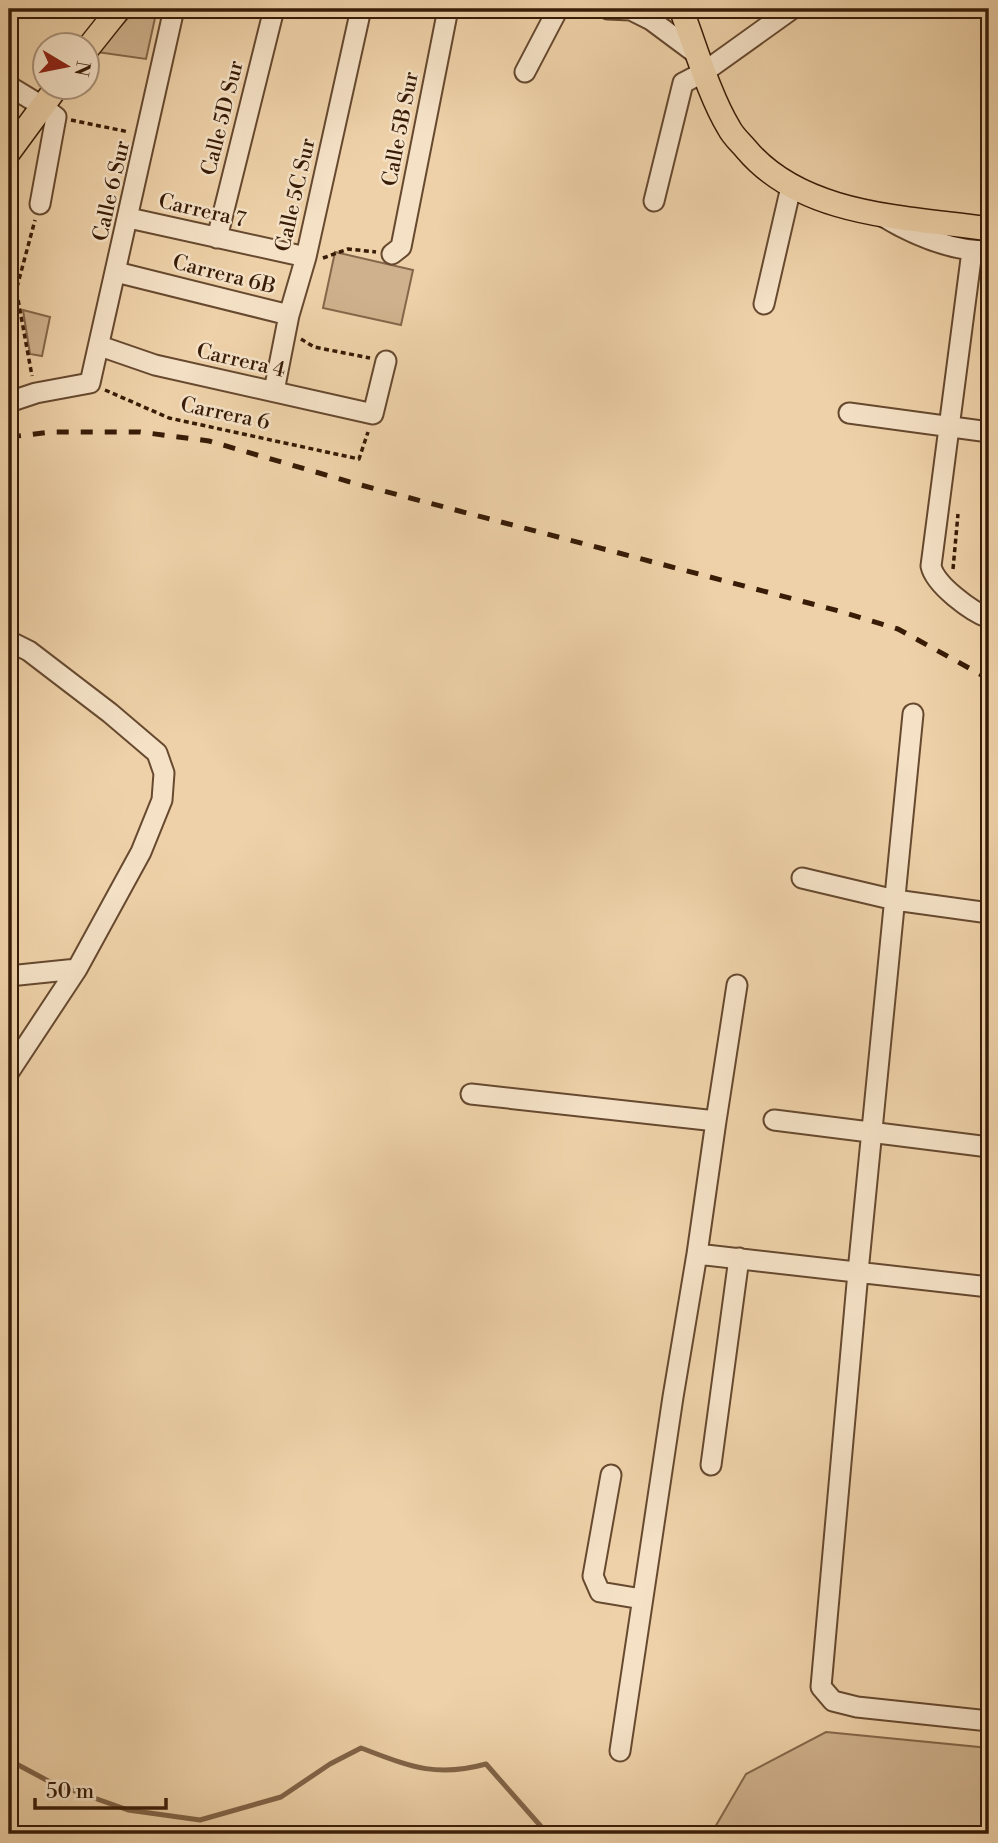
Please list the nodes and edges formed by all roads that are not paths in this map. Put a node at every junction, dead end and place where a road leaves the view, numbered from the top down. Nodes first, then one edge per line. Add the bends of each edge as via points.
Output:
1 (119, 9) edge
2 (174, 9) edge
3 (274, 9) edge
4 (361, 9) edge
5 (448, 9) edge
6 (558, 9) edge
7 (608, 9) edge
8 (681, 9) edge
9 (792, 9) edge
10 (101, 32) edge
11 (701, 64) junction
12 (525, 72) dead end
13 (9, 86) edge
14 (52, 102) edge
15 (49, 112) junction
16 (9, 152) edge
17 (791, 187) junction
18 (654, 201) dead end
19 (40, 204) road end
20 (876, 212) junction
21 (129, 218) junction
22 (989, 229) edge
23 (217, 238) junction
24 (980, 251) edge
25 (392, 254) road end
26 (306, 257) junction
27 (117, 272) junction
28 (764, 304) dead end
29 (289, 315) junction
30 (100, 346) junction
31 (386, 361) road end
32 (274, 391) junction
33 (9, 402) edge
34 (849, 413) dead end
35 (951, 426) junction
36 (989, 432) edge
37 (989, 618) edge
38 (9, 642) edge
39 (914, 714) dead end
40 (802, 878) dead end
41 (895, 900) junction
42 (989, 913) edge
43 (77, 969) junction
44 (9, 976) edge
45 (737, 985) dead end
46 (12, 1061) edge
47 (471, 1094) dead end
48 (774, 1120) dead end
49 (716, 1121) junction
50 (872, 1134) junction
51 (989, 1147) edge
52 (697, 1254) junction
53 (739, 1258) junction
54 (858, 1272) junction
55 (989, 1287) edge
56 (711, 1465) dead end
57 (611, 1475) dead end
58 (642, 1599) junction
59 (989, 1721) edge
60 (620, 1751) dead end

1 - 10 main road
2 - 21 street, Calle 6 Sur
3 - 23 street, Calle 5D Sur
4 - 26 street, Calle 5C Sur
5 - 25 street, Calle 5B Sur via 401,247
6 - 12 street
7 - 11 street via 631,10 651,20
8 - 11 main road
9 - 11 street
11 - 17 main road via 729,129 758,164
11 - 18 street via 683,83
13 - 15 street
14 - 15 main road
15 - 16 main road
15 - 19 street
17 - 20 main road via 816,199
17 - 28 street
20 - 22 main road
20 - 24 street via 913,235
21 - 23 street, Carrera 7
21 - 27 street, Calle 6 Sur
23 - 26 street, Carrera 7
24 - 35 street
26 - 29 street, Calle 5C Sur
27 - 29 street, Carrera 6B
27 - 30 street, Calle 6 Sur
29 - 32 street, Calle 5C Sur
30 - 32 street, Carrera 4 via 155,365
30 - 33 street, Calle 6 Sur via 90,383
31 - 32 street, Carrera 4 via 373,414
34 - 35 street
35 - 36 street
35 - 37 street via 931,566 945,588
38 - 43 street via 29,650 110,713 157,753 164,773 162,800 141,852
39 - 41 street
40 - 41 street
41 - 42 street
41 - 50 street
43 - 44 street
43 - 46 street
45 - 49 street
47 - 49 street
48 - 50 street
49 - 52 street
50 - 51 street
50 - 54 street
52 - 53 street
52 - 58 street
53 - 54 street
53 - 56 street
54 - 55 street
54 - 59 street via 821,1687 833,1701 857,1707
57 - 58 street via 594,1583 600,1592
58 - 60 street

